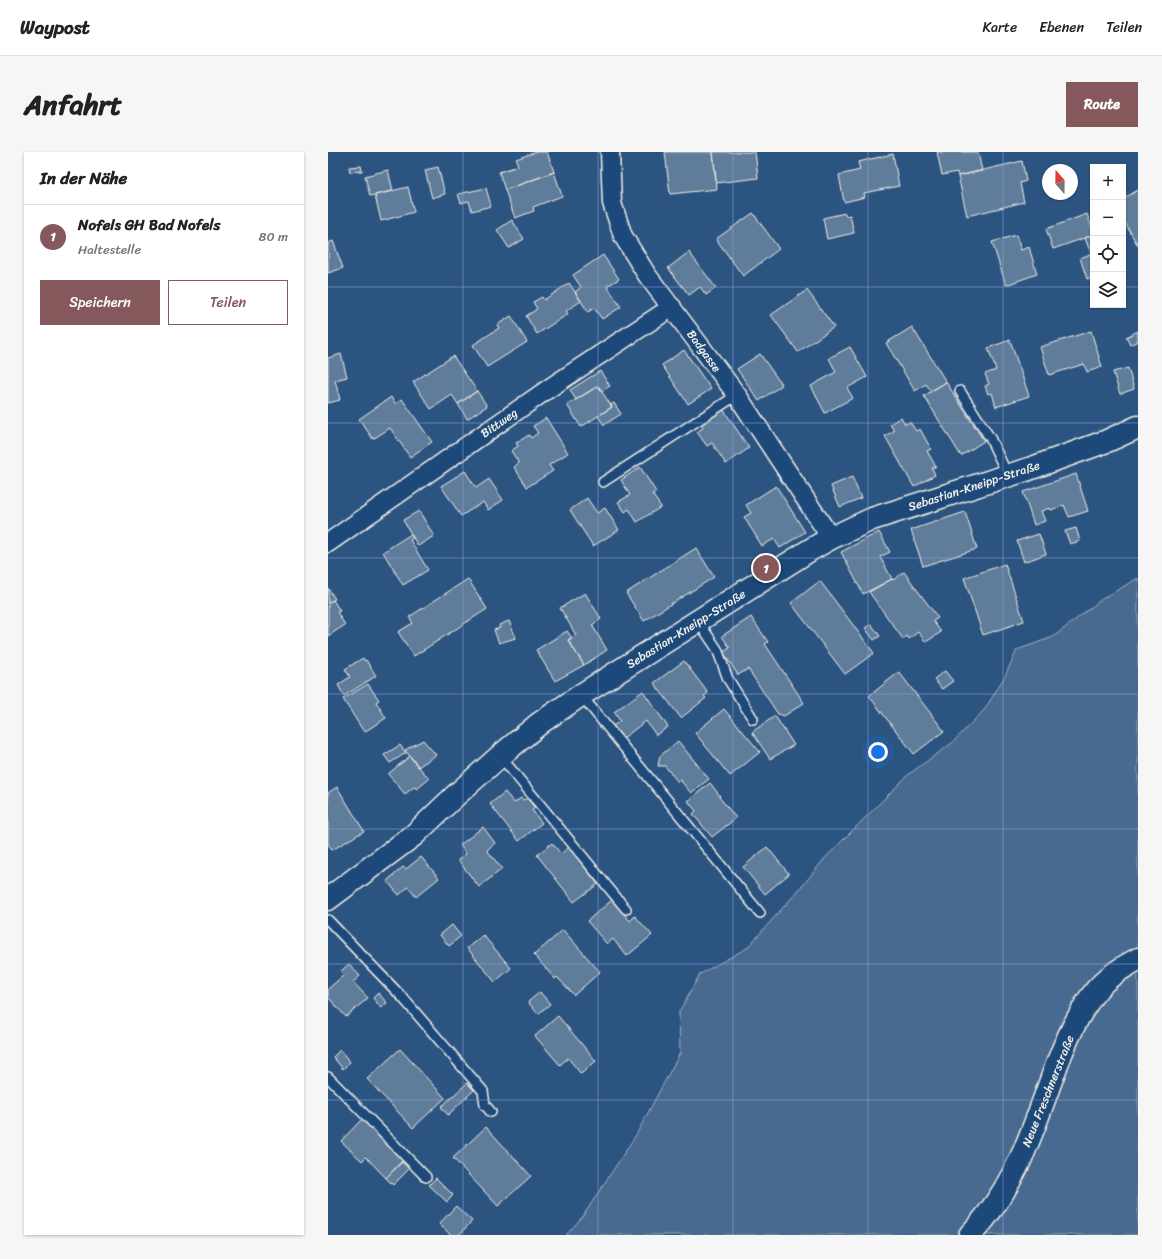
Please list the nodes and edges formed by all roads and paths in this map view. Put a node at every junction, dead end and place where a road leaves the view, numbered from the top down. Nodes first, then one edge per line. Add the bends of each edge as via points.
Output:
1 (610, 152) edge
2 (672, 307) junction
3 (960, 391) dead end
4 (736, 395) junction
5 (1138, 427) edge
6 (1008, 476) junction
7 (603, 482) dead end
8 (831, 538) junction
9 (328, 543) edge
10 (698, 621) junction
11 (581, 695) junction
12 (753, 719) dead end
13 (500, 756) junction
14 (328, 900) edge
15 (626, 909) dead end
16 (760, 913) dead end
17 (328, 920) edge
18 (1138, 959) edge
19 (328, 1077) edge
20 (491, 1112) dead end
21 (426, 1177) dead end
22 (970, 1235) edge

1 - 2 street, Badgasse via 612,203 622,233 647,275
2 - 4 street, Badgasse
2 - 9 street, Bittweg via 548,389
3 - 6 lane via 990,438
4 - 7 lane
4 - 8 street, Badgasse
5 - 6 main road, Sebastian-Kneipp-Straße via 1107,441
6 - 8 main road, Sebastian-Kneipp-Straße via 872,519
8 - 10 main road, Sebastian-Kneipp-Straße
10 - 11 main road, Sebastian-Kneipp-Straße
10 - 12 lane via 717,649 728,679
11 - 13 main road, Sebastian-Kneipp-Straße via 540,723
11 - 16 lane
13 - 14 main road, Sebastian-Kneipp-Straße via 414,835
13 - 15 lane
17 - 20 lane via 403,998 483,1091 485,1105
18 - 22 main road, Neue Freschnerstraße via 1101,984 1087,1002 1067,1038 1016,1170 982,1223
19 - 21 lane

